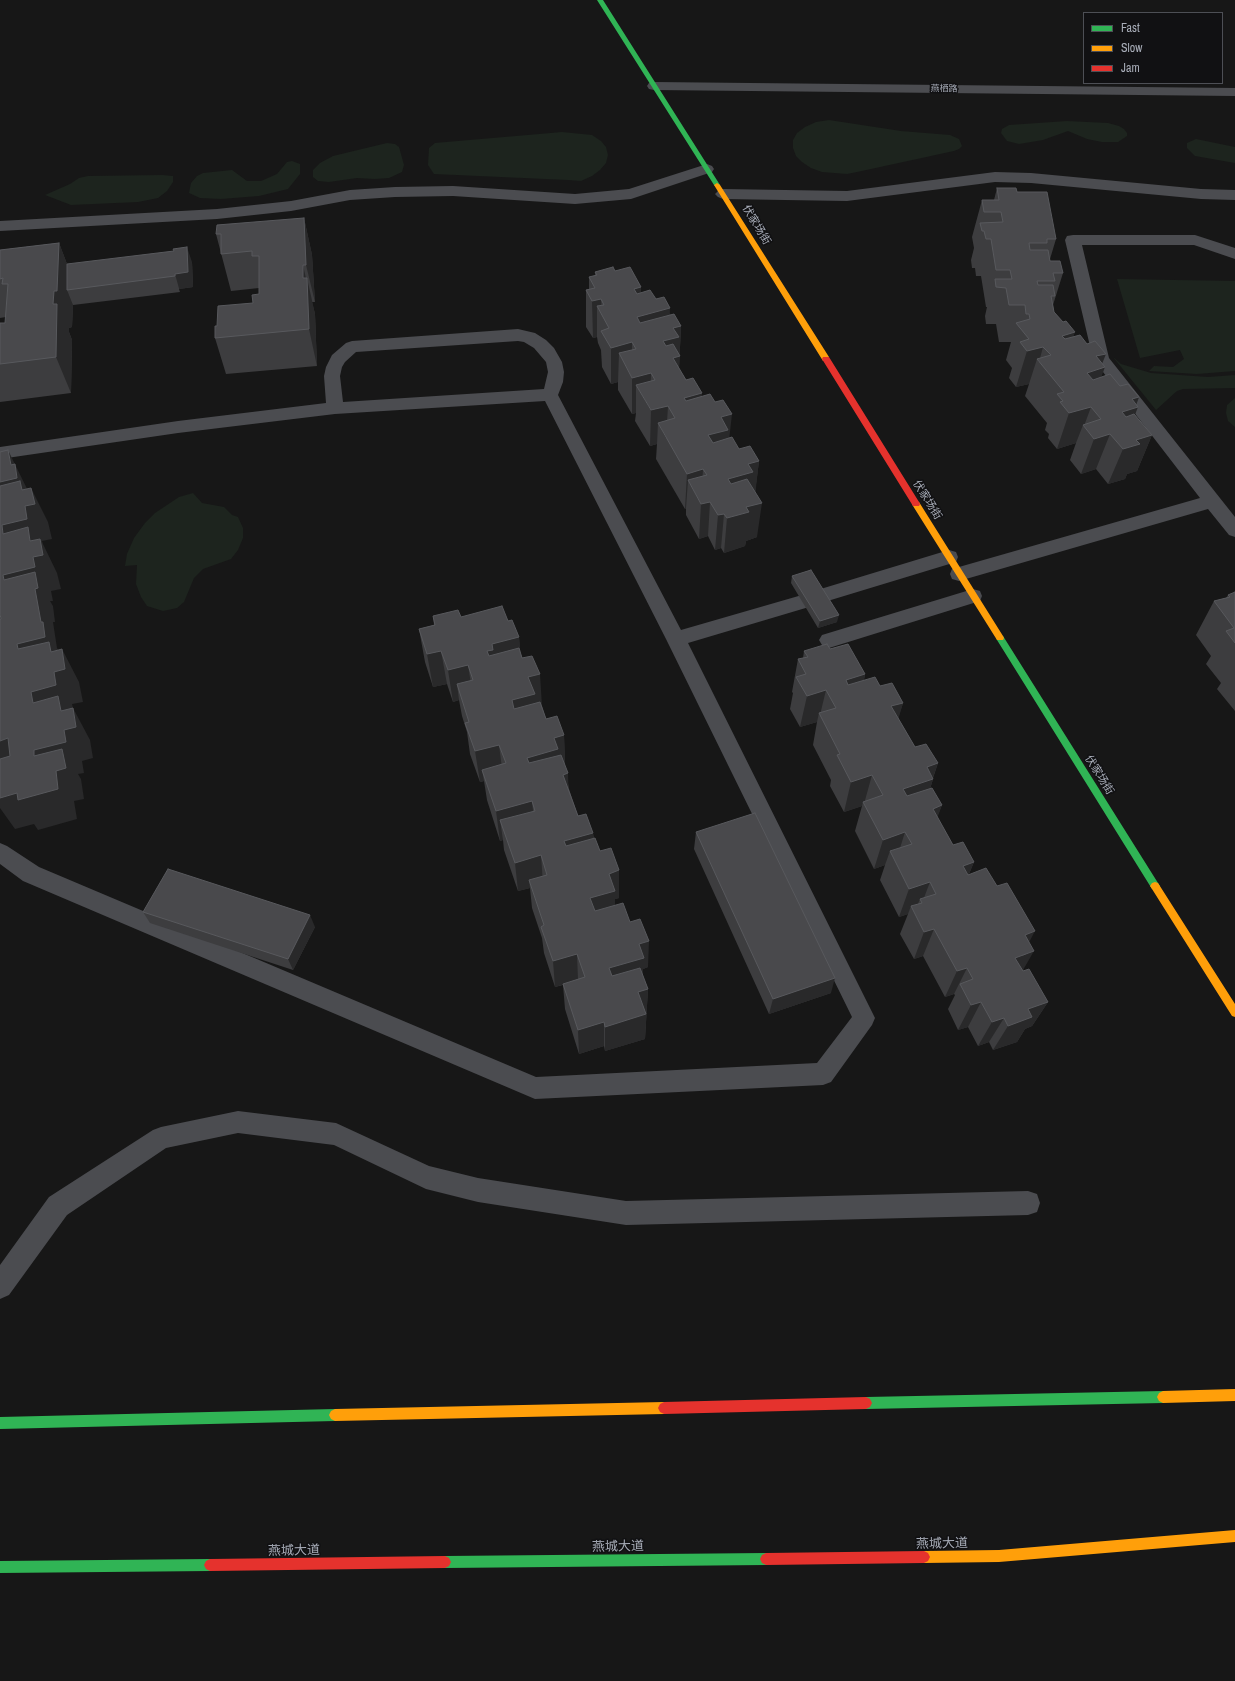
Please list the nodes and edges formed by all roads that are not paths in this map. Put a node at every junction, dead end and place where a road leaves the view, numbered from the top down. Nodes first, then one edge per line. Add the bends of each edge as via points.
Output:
1 (600, 0) edge
2 (654, 86) junction
3 (1235, 92) edge
4 (707, 169) junction
5 (723, 194) junction
6 (1235, 195) edge
7 (0, 226) edge
8 (1235, 254) edge
9 (550, 395) junction
10 (335, 408) junction
11 (0, 453) edge
12 (1212, 501) junction
13 (1235, 530) edge
14 (949, 557) junction
15 (960, 574) junction
16 (820, 596) edge
17 (973, 596) junction
18 (802, 602) edge
19 (676, 639) junction
20 (829, 640) dead end
21 (0, 852) edge
22 (1235, 1012) edge
23 (1028, 1204) dead end
24 (0, 1286) edge
25 (1235, 1395) edge
26 (0, 1423) edge
27 (1235, 1536) edge
28 (0, 1567) edge

1 - 2 main road, 伏家场街
2 - 3 street, 燕栖路
2 - 4 main road, 伏家场街
4 - 5 main road, 伏家场街
4 - 7 lane via 631,194 575,199 453,192 395,192 350,195 291,206 217,214
5 - 6 lane via 847,196 995,177
5 - 14 main road, 伏家场街
8 - 12 lane via 1195,240 1073,240 1100,359
9 - 10 lane
9 - 10 lane via 555,382 554,362 540,344 529,337 518,335 352,347 338,359 334,368 332,376
9 - 19 lane
10 - 11 lane via 178,427
12 - 13 lane
12 - 15 lane
14 - 15 main road, 伏家场街
14 - 16 lane
15 - 17 main road, 伏家场街
17 - 20 lane
17 - 22 main road, 伏家场街
18 - 19 lane
19 - 21 lane via 864,1018 823,1074 535,1088 31,874
23 - 24 lane via 626,1213 478,1190 426,1177 336,1134 238,1122 161,1138 58,1206
25 - 26 main road
27 - 28 main road, 燕城大道 via 999,1556

